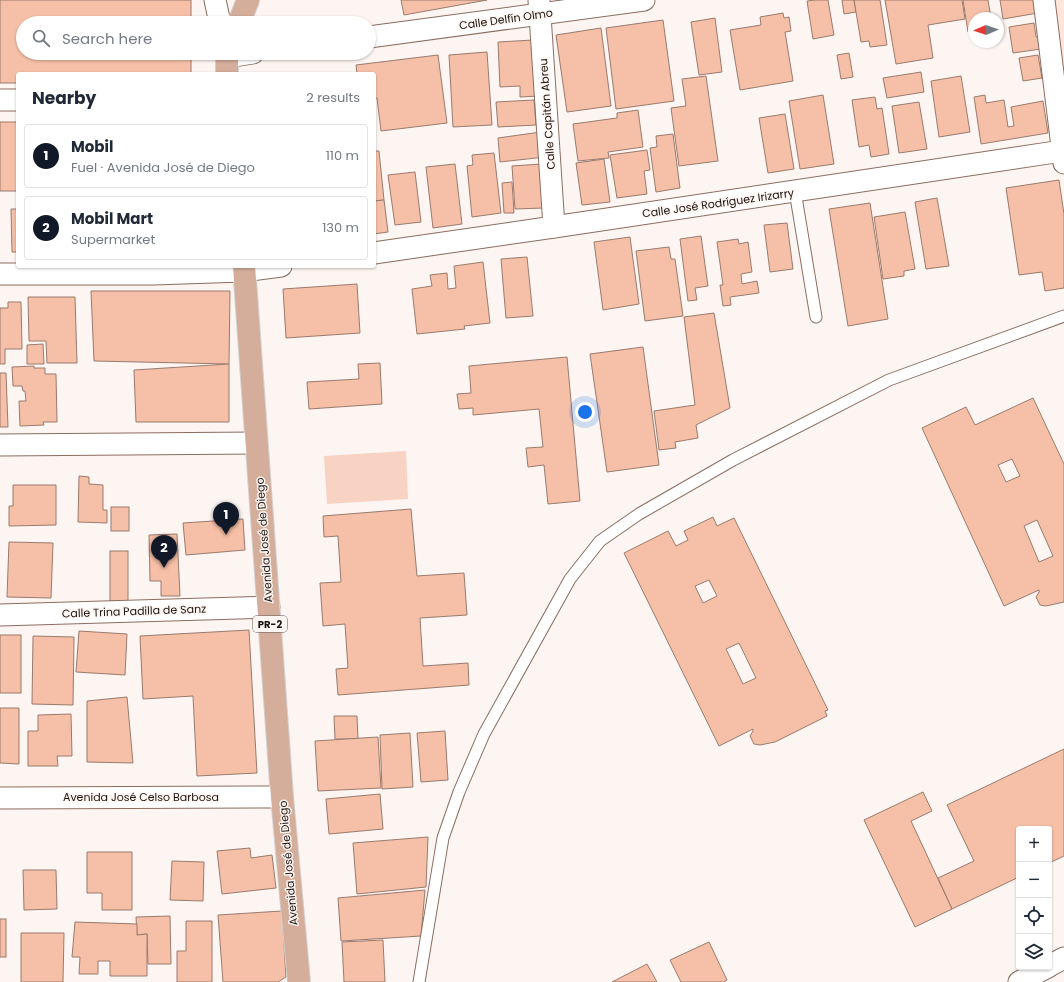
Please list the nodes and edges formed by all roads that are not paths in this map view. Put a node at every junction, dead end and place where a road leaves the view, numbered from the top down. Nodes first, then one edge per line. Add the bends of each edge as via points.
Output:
1 (215, 0) edge
2 (248, 0) edge
3 (644, 0) edge
4 (1044, 0) edge
5 (540, 7) edge
6 (218, 16) edge
7 (242, 16) edge
8 (376, 36) edge
9 (0, 100) edge
10 (16, 100) edge
11 (1063, 157) edge
12 (795, 192) junction
13 (554, 227) junction
14 (376, 253) edge
15 (256, 268) edge
16 (244, 269) edge
17 (0, 274) edge
18 (1064, 316) edge
19 (816, 317) dead end
20 (256, 443) junction
21 (0, 445) edge
22 (269, 607) junction
23 (0, 615) edge
24 (282, 797) junction
25 (0, 798) edge
26 (1064, 958) edge
27 (1052, 965) edge
28 (1042, 970) edge
29 (299, 982) edge
30 (419, 982) edge
31 (1019, 982) edge

1 - 6 street
2 - 7 main road
3 - 5 street, Calle Delfín Olmo
4 - 11 street
5 - 8 street, Calle Delfín Olmo
5 - 13 street, Calle Capitán Abreu
9 - 10 street
11 - 12 street, Calle José Rodríguez Irizarry
12 - 13 street, Calle José Rodríguez Irizarry
12 - 19 lane
13 - 14 street, Calle José Rodríguez Irizarry
15 - 16 street
16 - 17 street via 153,274
16 - 20 main road, Avenida José de Diego / PR-2
18 - 30 lane via 889,380 732,460 639,514 600,541 570,579 484,734 459,792 443,838
20 - 21 street
20 - 22 main road, Avenida José de Diego / PR-2
22 - 23 street, Calle Trina Padilla de Sanz
22 - 24 main road, Avenida José de Diego / PR-2
24 - 25 street, Avenida José Celso Barbosa
24 - 29 main road, Avenida José de Diego / PR-2
26 - 27 street
28 - 31 street

